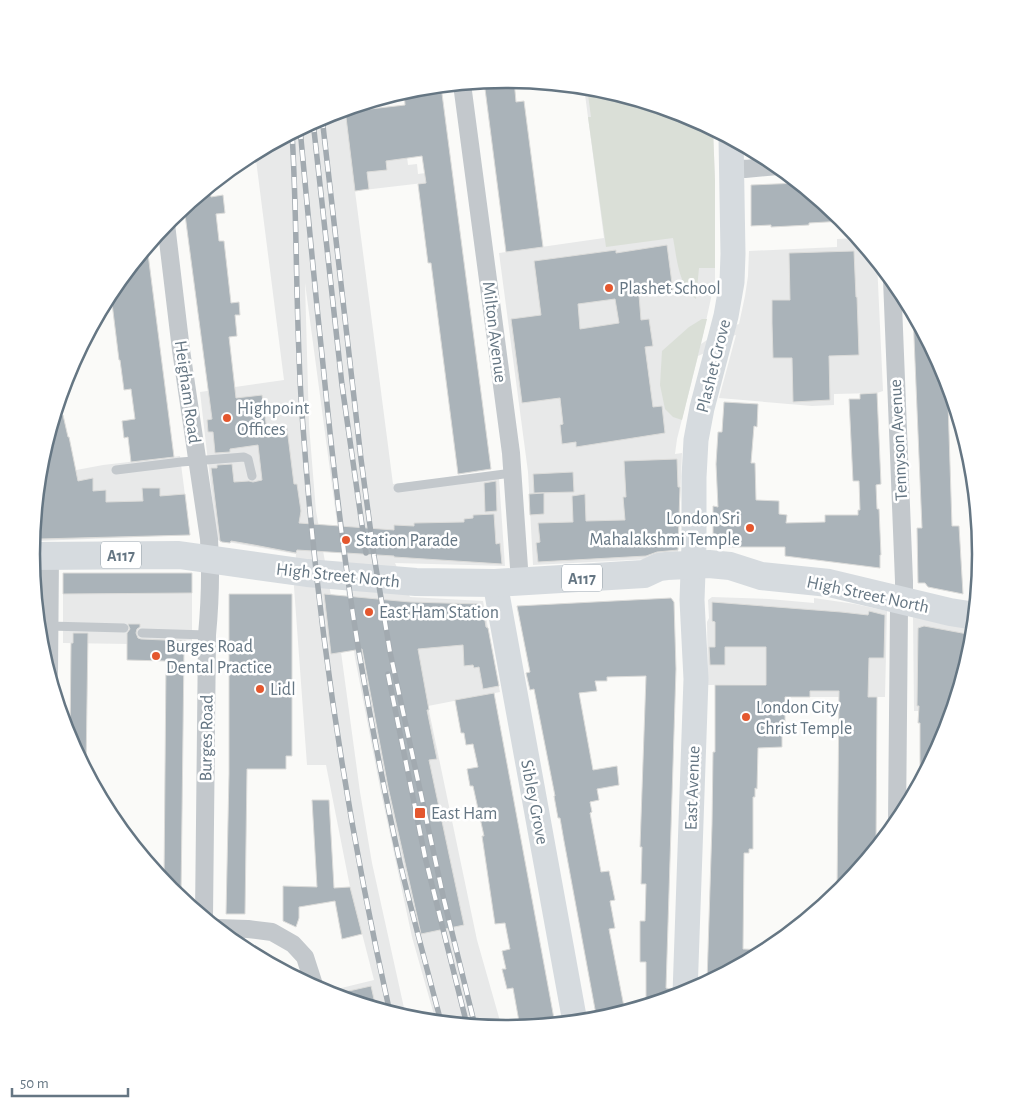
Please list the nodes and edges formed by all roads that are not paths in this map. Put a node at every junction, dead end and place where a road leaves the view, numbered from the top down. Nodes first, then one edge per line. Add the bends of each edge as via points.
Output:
1 (463, 90) edge
2 (731, 146) edge
3 (731, 166) junction
4 (765, 167) edge
5 (167, 234) edge
6 (893, 294) edge
7 (198, 460) junction
8 (116, 470) dead end
9 (512, 473) junction
10 (252, 476) dead end
11 (398, 488) dead end
12 (41, 556) edge
13 (210, 560) junction
14 (693, 573) junction
15 (507, 583) junction
16 (901, 600) junction
17 (968, 615) edge
18 (49, 626) junction
19 (124, 628) dead end
20 (142, 633) dead end
21 (207, 635) junction
22 (49, 645) edge
23 (897, 807) edge
24 (204, 908) edge
25 (228, 928) edge
26 (312, 977) edge
27 (684, 985) edge
28 (574, 1015) edge

1 - 9 street, Milton Avenue
2 - 3 main road, Plashet Grove
3 - 4 street via 745,169
3 - 14 main road, Plashet Grove via 732,282 696,440
5 - 7 street, Heigham Road
6 - 16 street, Tennyson Avenue via 904,581
7 - 8 lane
7 - 10 lane via 244,457 248,459
7 - 13 street, Heigham Road
9 - 11 lane
9 - 15 street, Milton Avenue
12 - 13 main road, High Street North / A117 via 179,555
12 - 18 street
13 - 15 main road, High Street North / A117 via 307,573 416,582
13 - 21 street, Burges Road
14 - 15 main road, High Street North / A117 via 659,582 644,574
14 - 16 main road, High Street North / A117 via 730,566 761,576 829,583
14 - 27 main road, East Avenue via 696,680
15 - 28 main road, Sibley Grove
16 - 17 main road, High Street North / A117
16 - 23 street, Tennyson Avenue
18 - 19 lane
18 - 22 street
20 - 21 lane
21 - 24 street, Burges Road
25 - 26 street via 272,932 294,944 305,957

